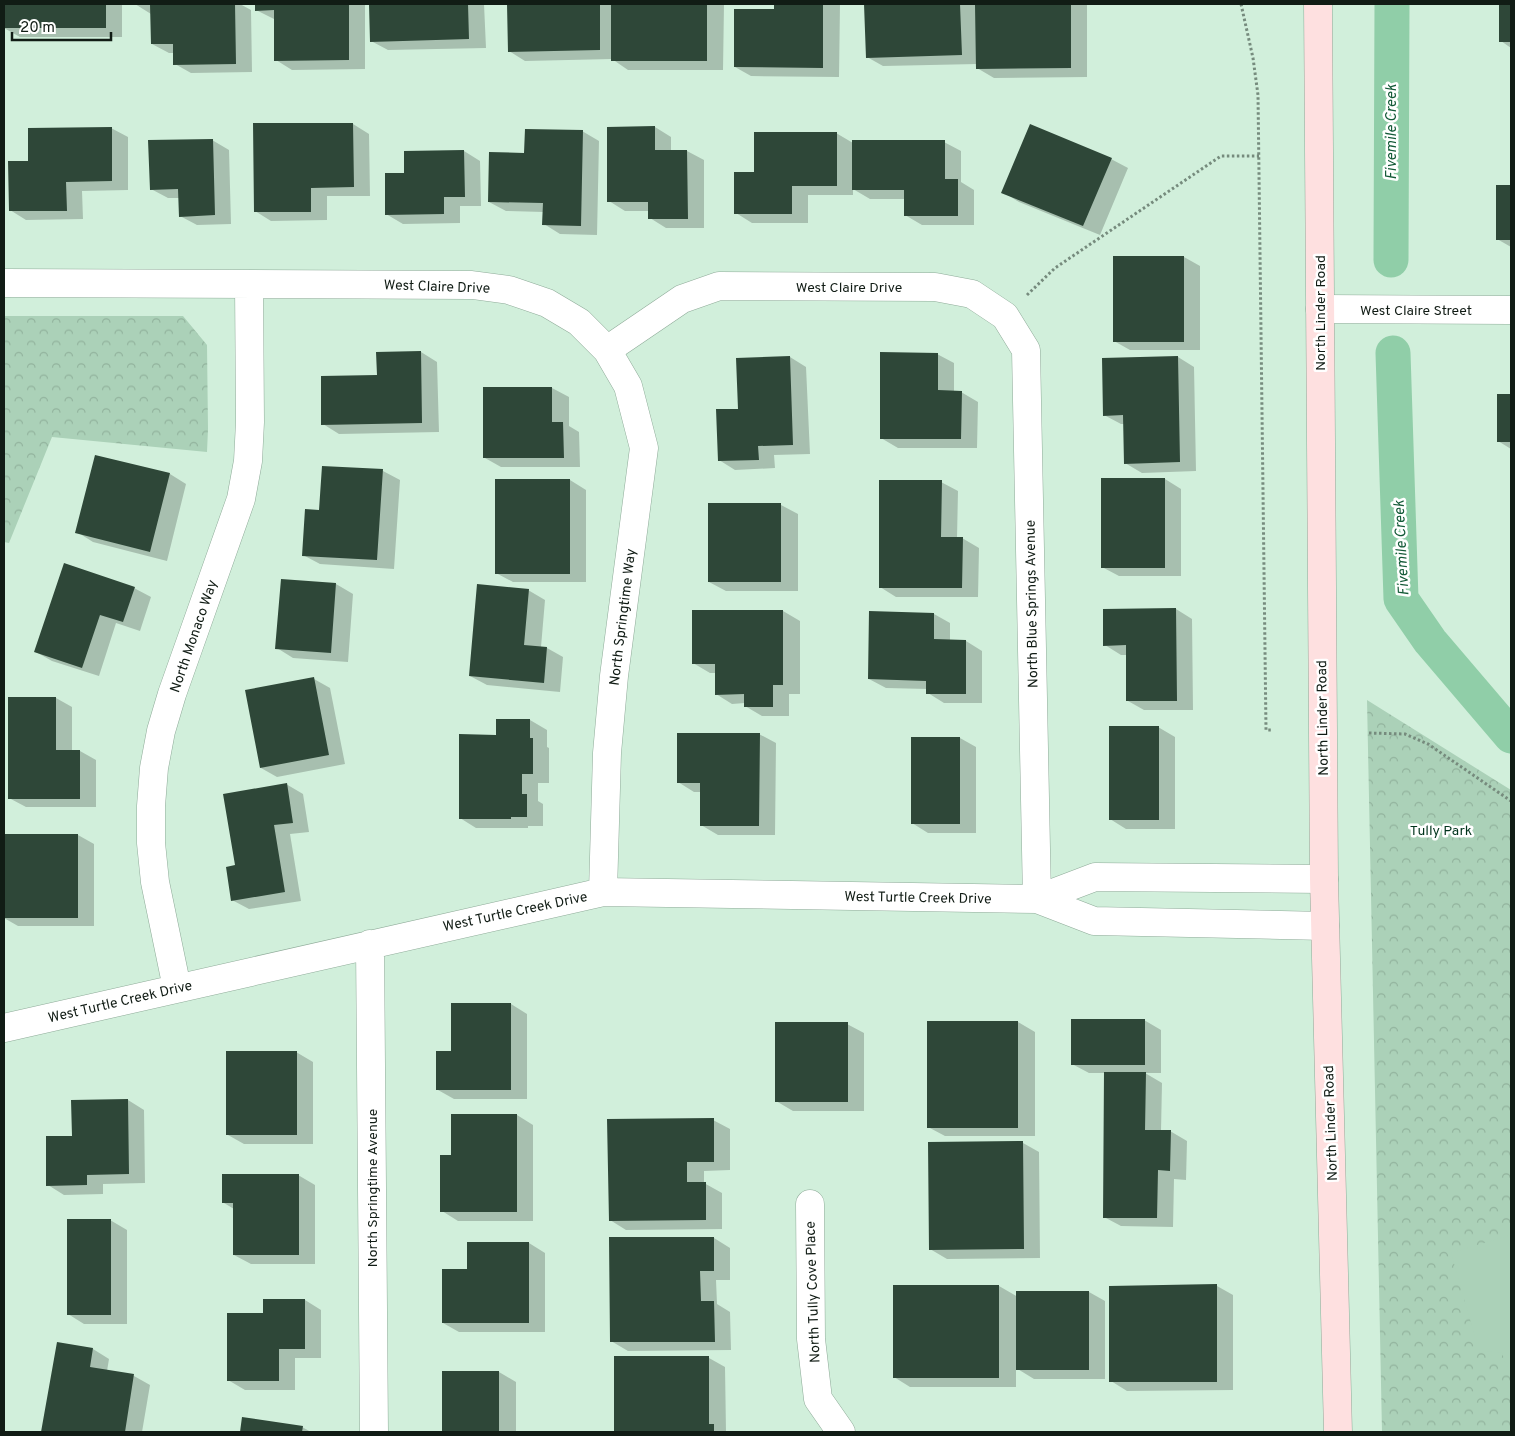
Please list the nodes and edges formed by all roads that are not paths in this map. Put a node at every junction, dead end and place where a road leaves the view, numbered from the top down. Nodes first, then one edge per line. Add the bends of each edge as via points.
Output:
1 (1318, 4) edge
2 (4, 283) edge
3 (249, 284) junction
4 (1320, 309) junction
5 (1511, 310) edge
6 (1004, 316) joint
7 (606, 350) junction
8 (1324, 879) junction
9 (602, 892) junction
10 (1037, 899) junction
11 (1325, 926) junction
12 (370, 944) junction
13 (177, 988) junction
14 (4, 1028) edge
15 (810, 1204) dead end
16 (374, 1432) edge
17 (841, 1432) edge
18 (1338, 1432) edge

1 - 4 main road, North Linder Road
2 - 3 street, West Claire Drive
3 - 7 street, West Claire Drive via 472,285 509,290 547,303 579,322
3 - 13 street, North Monaco Way via 250,422 248,461 241,498 172,694 154,768 151,844 155,882
4 - 5 street, West Claire Street
4 - 8 main road, North Linder Road
6 - 7 street, West Claire Drive via 972,294 935,287 719,286 682,299
6 - 10 street, North Blue Springs Avenue via 1026,350
7 - 9 street, North Springtime Way via 628,386 644,448 614,676 607,753
8 - 10 street, West Turtle Creek Drive via 1095,878
8 - 11 main road, North Linder Road
9 - 10 street, West Turtle Creek Drive
9 - 12 street, West Turtle Creek Drive
10 - 11 street, West Turtle Creek Drive via 1094,921
11 - 18 main road, North Linder Road
12 - 13 street, West Turtle Creek Drive
12 - 16 street, North Springtime Avenue
13 - 14 street, West Turtle Creek Drive
15 - 17 street, North Tully Cove Place via 811,1339 818,1398

